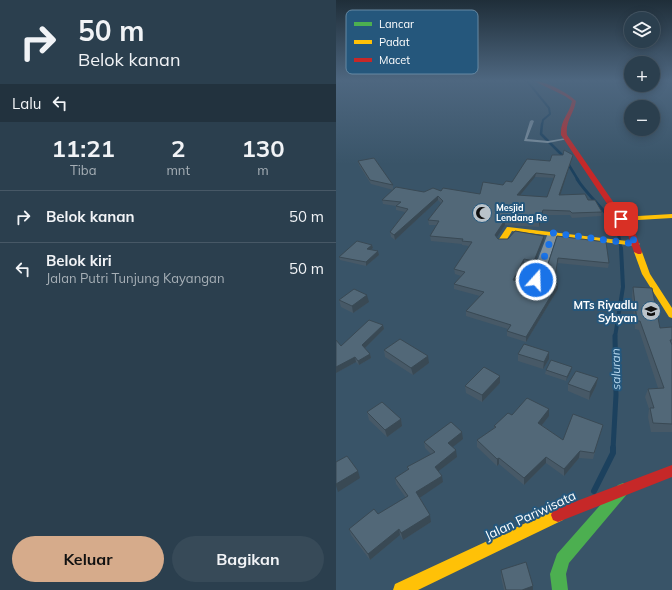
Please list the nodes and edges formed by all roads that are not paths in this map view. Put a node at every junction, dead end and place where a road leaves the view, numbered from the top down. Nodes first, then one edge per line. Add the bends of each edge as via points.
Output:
1 (571, 109) edge
2 (532, 121) dead end
3 (566, 139) junction
4 (672, 216) edge
5 (621, 219) junction
6 (553, 233) junction
7 (503, 239) edge
8 (633, 243) junction
9 (536, 280) edge
10 (672, 315) edge
11 (672, 471) edge
12 (624, 488) junction
13 (401, 590) edge
14 (560, 590) edge

1 - 3 street via 562,124
2 - 3 lane via 525,139 555,142
3 - 5 street
4 - 5 street
5 - 8 street
6 - 7 street via 510,228
6 - 8 street
6 - 9 street
8 - 10 street via 646,274
11 - 12 street, Jalan Pariwisata
12 - 13 street, Jalan Pariwisata via 582,505
12 - 14 street via 562,559 558,574

